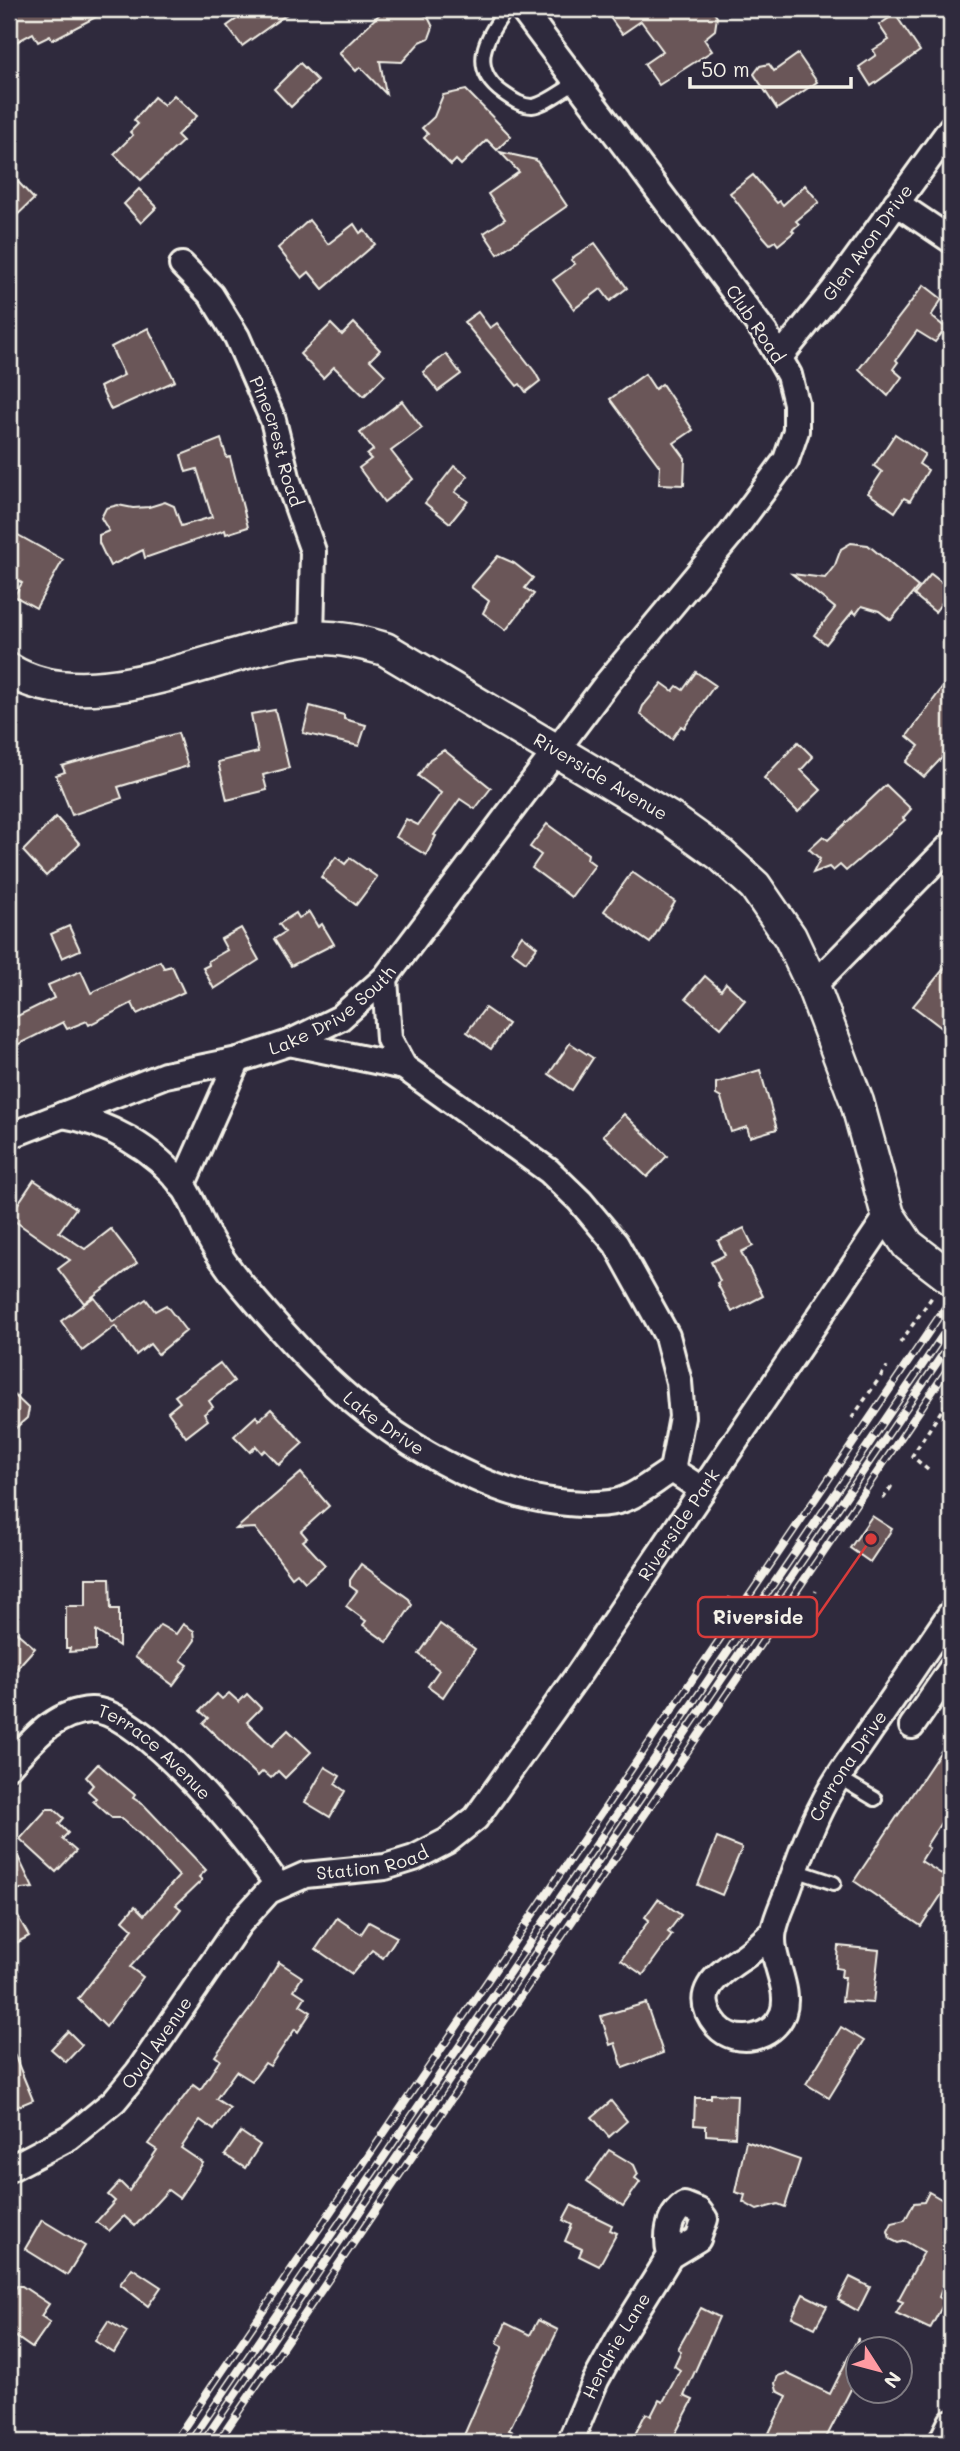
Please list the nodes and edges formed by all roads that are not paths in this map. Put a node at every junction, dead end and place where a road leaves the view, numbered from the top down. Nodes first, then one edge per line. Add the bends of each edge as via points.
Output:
1 (507, 9) edge
2 (522, 9) edge
3 (576, 83) junction
4 (951, 128) edge
5 (896, 202) junction
6 (951, 240) edge
7 (182, 265) dead end
8 (780, 357) junction
9 (311, 638) junction
10 (9, 670) edge
11 (558, 750) junction
12 (951, 845) edge
13 (385, 978) junction
14 (813, 986) junction
15 (289, 1043) junction
16 (238, 1060) junction
17 (404, 1067) junction
18 (62, 1115) junction
19 (9, 1136) edge
20 (183, 1186) junction
21 (888, 1215) junction
22 (944, 1285) edge
23 (671, 1470) junction
24 (703, 1490) junction
25 (951, 1613) edge
26 (951, 1669) edge
27 (912, 1726) dead end
28 (9, 1766) edge
29 (838, 1777) junction
30 (875, 1799) dead end
31 (462, 1830) joint
32 (795, 1870) junction
33 (834, 1883) dead end
34 (278, 1886) junction
35 (773, 1932) dead end
36 (9, 2169) edge
37 (670, 2256) dead end
38 (951, 2423) edge
39 (570, 2442) edge
40 (941, 2442) edge

1 - 3 lane via 482,52 482,69 498,89 518,103 534,106
2 - 3 street, Club Road
3 - 8 street, Club Road
4 - 5 street, Glen Avon Drive
5 - 6 street
5 - 8 street, Glen Avon Drive
7 - 9 street, Pinecrest Road via 211,295 237,337 273,420 313,551
8 - 11 street, Club Road via 793,387 797,418 786,460
9 - 10 street, Riverside Avenue via 119,684 59,688
9 - 11 street, Riverside Avenue via 351,640 385,649
11 - 13 street, Lake Drive South
11 - 14 street, Riverside Avenue via 671,819 741,873 778,918
12 - 14 street
13 - 15 street, Lake Drive South via 340,1018
13 - 17 street via 389,1039
14 - 21 street, Riverside Avenue via 857,1102
15 - 16 street, Lake Drive South
15 - 17 street
16 - 18 street, Lake Drive South via 165,1075
16 - 20 street
17 - 23 street via 549,1171 616,1244 667,1336 679,1382 681,1418
18 - 19 street, Lake Drive South
18 - 20 street, Lake Drive via 92,1120 125,1138
20 - 23 street, Lake Drive via 240,1283 285,1334 328,1382 417,1450 527,1499 580,1504 625,1500
21 - 22 street, Riverside Avenue
21 - 24 street, Riverside Park
23 - 24 street
24 - 31 street, Riverside Park via 495,1795
25 - 29 street, Carrona Drive
26 - 27 street
28 - 34 street, Terrace Avenue via 55,1721 87,1710 114,1714 137,1728 229,1822
29 - 30 lane
29 - 32 street, Carrona Drive
31 - 34 street, Station Road via 398,1863 305,1875
32 - 33 lane
32 - 35 street, Carrona Drive
34 - 36 street, Oval Avenue via 250,1910 114,2101 70,2137
37 - 39 street, Hendrie Lane via 596,2380
38 - 40 street

